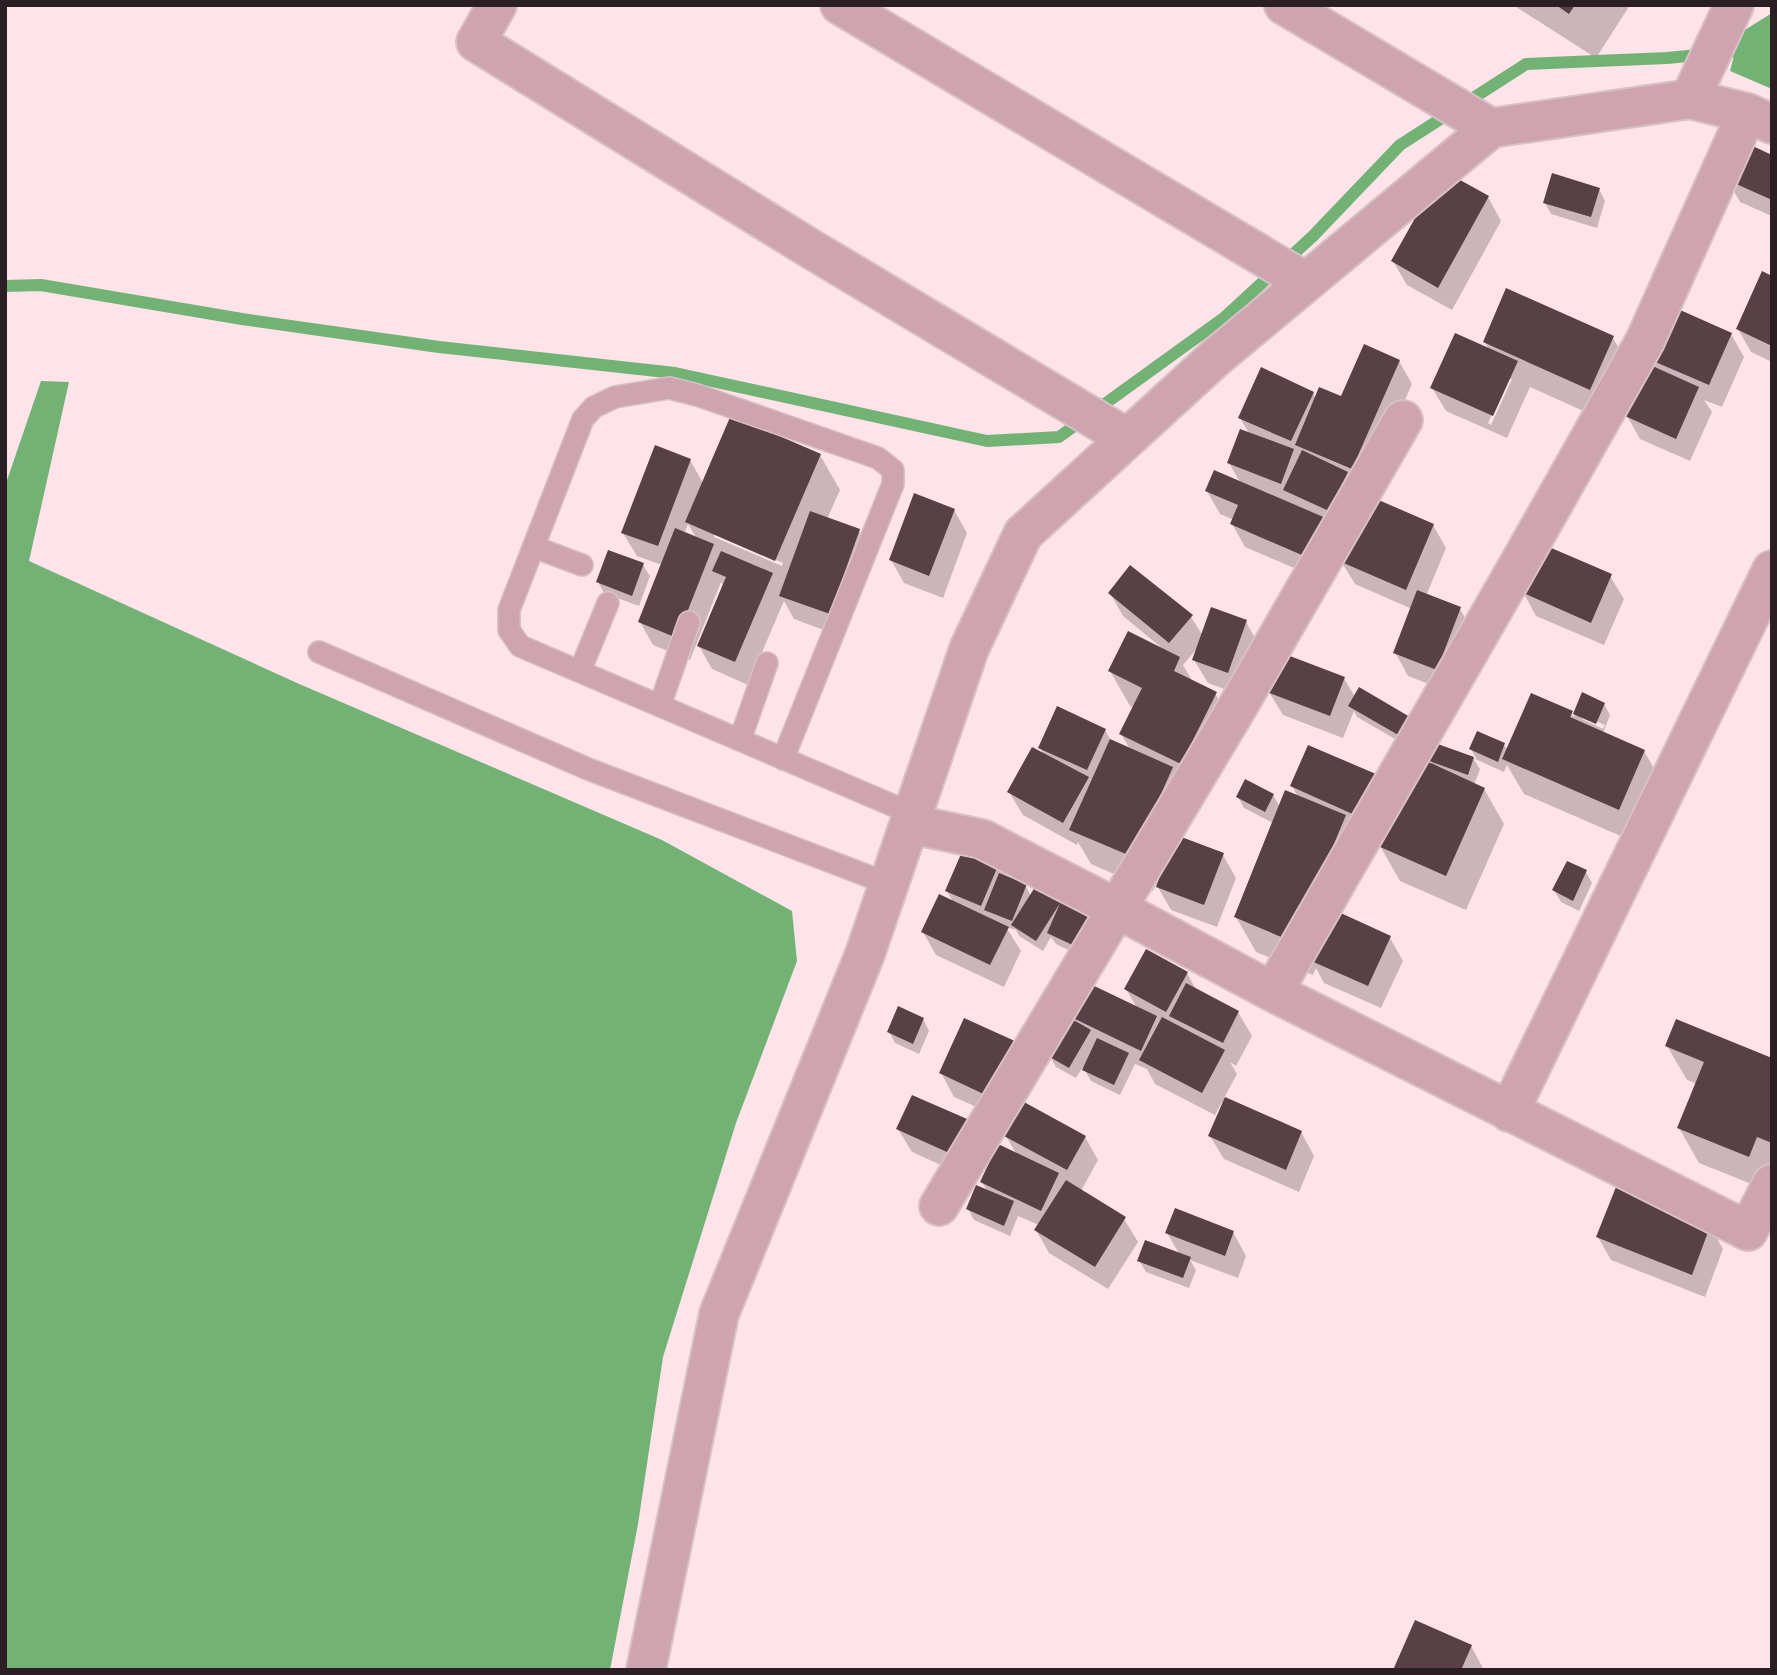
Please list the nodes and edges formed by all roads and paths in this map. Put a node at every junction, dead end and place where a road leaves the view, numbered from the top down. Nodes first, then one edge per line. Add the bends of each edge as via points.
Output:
1 (496, 5) edge
2 (840, 5) edge
3 (1284, 5) edge
4 (1727, 21) edge
5 (1696, 85) junction
6 (1759, 119) edge
7 (1483, 123) junction
8 (1301, 279) junction
9 (1403, 420) dead end
10 (1116, 432) junction
11 (534, 547) junction
12 (582, 565) dead end
13 (1772, 570) edge
14 (608, 603) dead end
15 (689, 622) dead end
16 (318, 652) dead end
17 (767, 663) dead end
18 (580, 671) junction
19 (660, 705) junction
20 (740, 740) junction
21 (783, 759) junction
22 (912, 819) junction
23 (889, 884) junction
24 (1116, 908) junction
25 (1273, 992) junction
26 (1509, 1112) junction
27 (1772, 1184) edge
28 (939, 1206) dead end
29 (646, 1670) edge

1 - 10 street via 476,42
2 - 8 street
3 - 7 street
4 - 5 street
5 - 6 street
5 - 7 street
6 - 25 street via 1645,341
7 - 8 street
8 - 10 street via 1214,358
9 - 24 street
10 - 22 street via 1023,534 970,649
11 - 12 lane
11 - 18 lane via 509,610 509,630 520,646
11 - 21 lane via 583,419 594,407 615,397 669,388 697,395 878,458 893,470 893,484
13 - 26 street
14 - 18 lane
15 - 19 lane
16 - 23 lane via 588,769
17 - 20 lane
18 - 19 lane
19 - 20 lane
20 - 21 lane
21 - 22 lane
22 - 23 street
22 - 24 street via 982,839
23 - 29 street via 719,1314
24 - 25 street
24 - 28 street
25 - 26 street
26 - 27 street via 1748,1231

